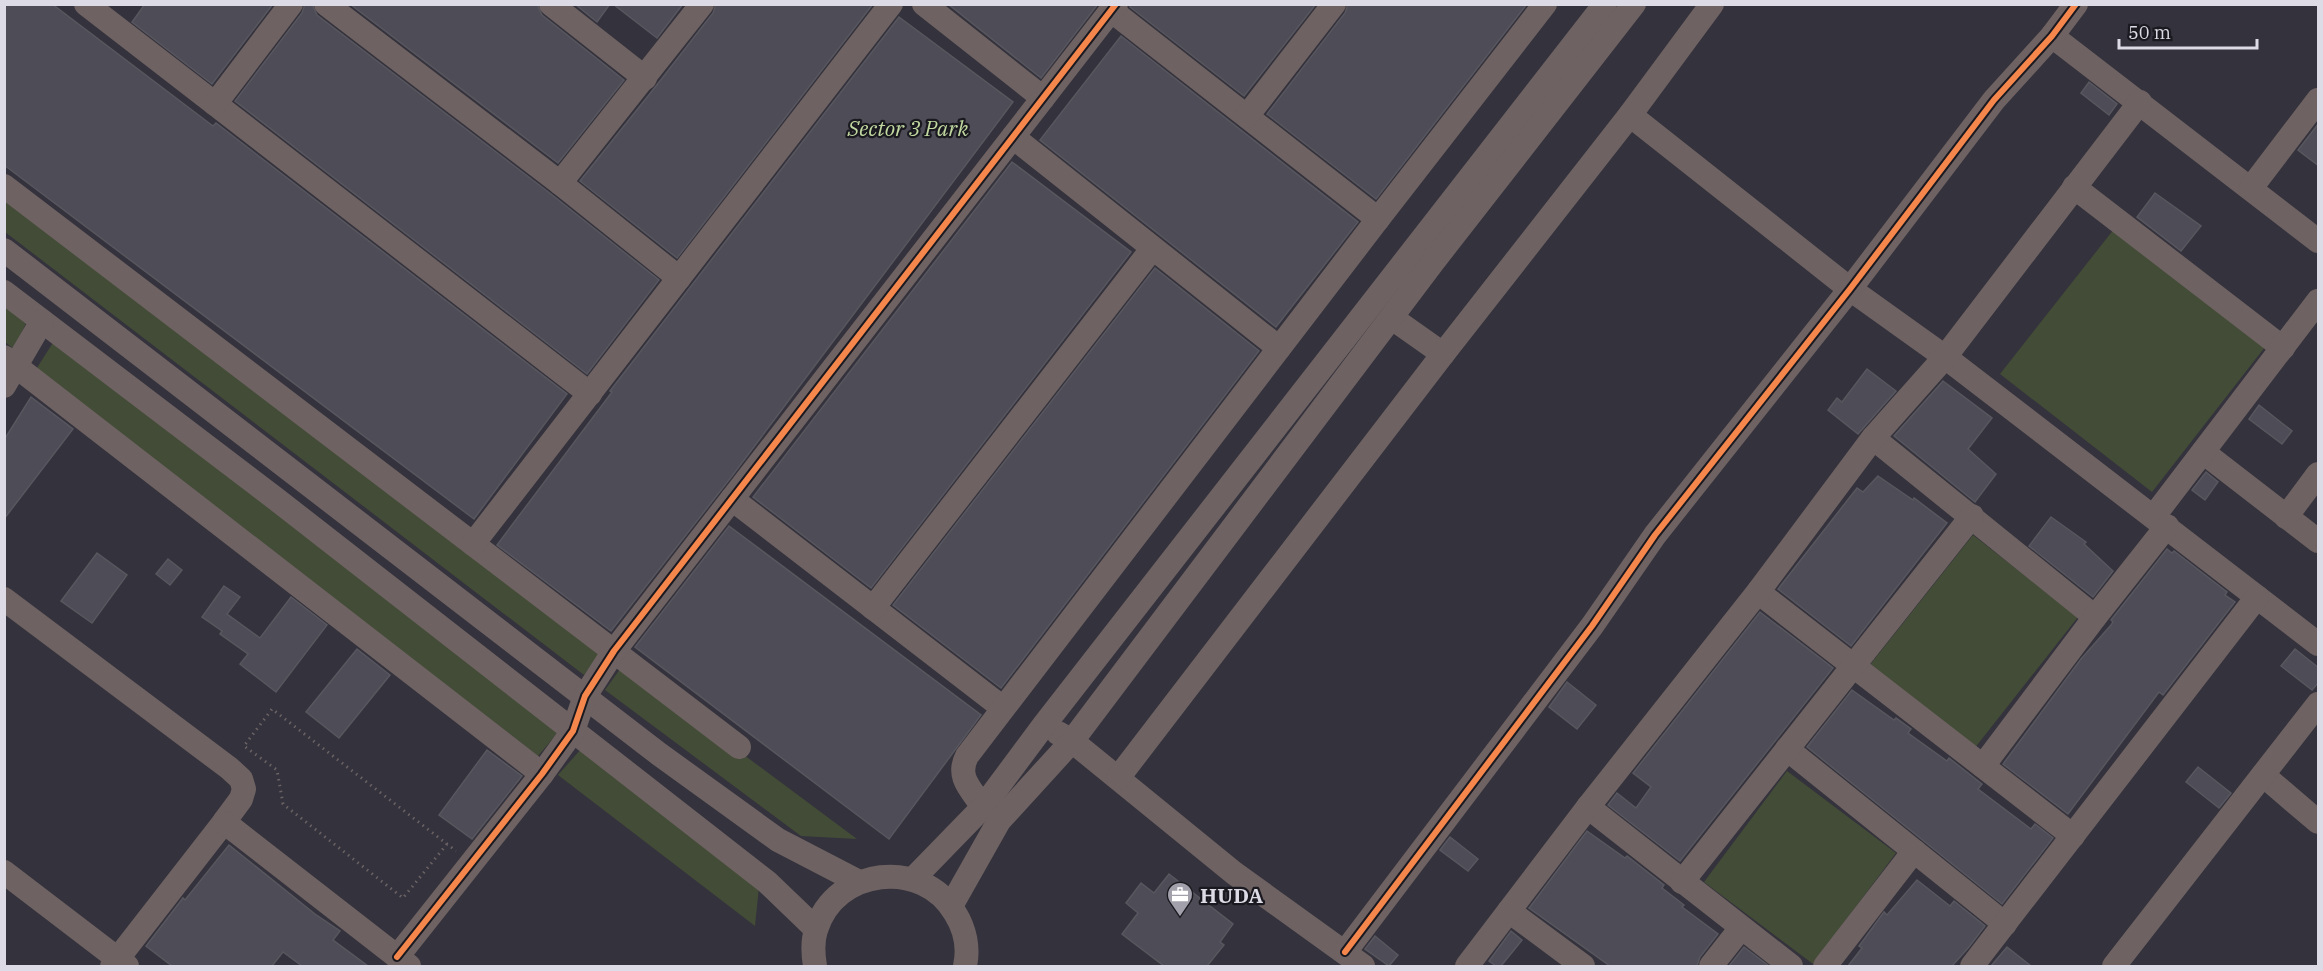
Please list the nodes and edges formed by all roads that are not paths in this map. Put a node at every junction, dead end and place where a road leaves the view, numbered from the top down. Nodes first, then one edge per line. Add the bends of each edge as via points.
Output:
1 (291, 4) edge
2 (326, 4) edge
3 (551, 4) edge
4 (702, 4) edge
5 (891, 4) edge
6 (924, 4) edge
7 (1334, 4) edge
8 (1545, 4) edge
9 (1605, 4) edge
10 (1634, 4) edge
11 (1712, 4) edge
12 (2076, 4) edge
13 (96, 8) edge
14 (1114, 8) edge
15 (2052, 36) junction
16 (645, 78) junction
17 (1043, 98) junction
18 (2319, 100) edge
19 (2140, 102) junction
20 (215, 104) junction
21 (1630, 115) junction
22 (1247, 116) junction
23 (1013, 138) junction
24 (561, 183) junction
25 (4, 186) edge
26 (2074, 188) junction
27 (2251, 188) junction
28 (1378, 219) junction
29 (2319, 241) edge
30 (1152, 249) junction
31 (4, 250) edge
32 (679, 278) junction
33 (1850, 289) junction
34 (4, 292) edge
35 (2319, 301) edge
36 (1392, 318) junction
37 (42, 321) junction
38 (1279, 348) junction
39 (2283, 348) junction
40 (1443, 354) junction
41 (1945, 357) junction
42 (8, 369) edge
43 (590, 394) junction
44 (1873, 438) junction
45 (2203, 452) junction
46 (2319, 474) edge
47 (732, 499) junction
48 (1972, 516) junction
49 (2286, 517) junction
50 (2160, 521) junction
51 (2319, 542) edge
52 (473, 544) junction
53 (1758, 592) junction
54 (2257, 597) junction
55 (4, 599) edge
56 (873, 608) junction
57 (2095, 617) junction
58 (2319, 644) edge
59 (614, 651) junction
60 (1853, 666) junction
61 (585, 696) junction
62 (2319, 704) edge
63 (1003, 708) junction
64 (1044, 725) junction
65 (573, 731) junction
66 (1072, 741) junction
67 (739, 747) dead end
68 (1787, 749) junction
69 (1983, 766) junction
70 (542, 774) junction
71 (2263, 775) junction
72 (1118, 778) junction
73 (983, 807) junction
74 (1588, 807) junction
75 (224, 822) junction
76 (2319, 822) edge
77 (2073, 836) junction
78 (1914, 851) junction
79 (4, 872) edge
80 (913, 879) junction
81 (859, 882) junction
82 (1682, 882) junction
83 (951, 906) junction
84 (1509, 911) junction
85 (2005, 924) junction
86 (1741, 928) junction
87 (816, 929) junction
88 (1354, 959) edge
89 (403, 962) edge
90 (119, 964) edge
91 (970, 964) edge
92 (815, 966) edge
93 (1467, 966) edge
94 (1582, 966) edge
95 (1711, 966) edge
96 (1791, 966) edge
97 (1825, 966) edge
98 (1972, 966) edge
99 (2114, 966) edge

1 - 20 street
2 - 24 street
3 - 16 street
4 - 16 street
5 - 32 street
6 - 17 street
7 - 22 street
8 - 28 street
9 - 64 street
10 - 36 street
11 - 21 street
12 - 15 street
13 - 20 street
14 - 17 street
14 - 22 street
15 - 19 street
15 - 33 street via 1994,100
16 - 24 street
17 - 23 street
18 - 27 street
19 - 26 street
19 - 27 street
20 - 43 street
21 - 33 street
21 - 40 street
22 - 28 street
23 - 30 street
23 - 47 street
24 - 32 street
25 - 52 street
26 - 39 street
26 - 41 street
27 - 29 street
28 - 38 street
30 - 38 street
30 - 56 street
31 - 61 street
32 - 43 street
33 - 41 street
33 - 88 street via 1655,535
34 - 37 street
35 - 39 street
36 - 40 street
36 - 66 street
37 - 42 street
37 - 65 street
38 - 63 street
39 - 45 street
40 - 72 street
41 - 44 street
41 - 50 street
42 - 70 street
43 - 52 street
44 - 48 street
44 - 53 street
45 - 49 street
45 - 50 street
46 - 49 street
47 - 56 street
47 - 59 street
48 - 57 street
48 - 60 street
49 - 51 street
50 - 54 street
50 - 57 street
52 - 59 street
53 - 60 street
53 - 74 street
54 - 58 street
54 - 77 street
55 - 75 street via 241,778 241,799
56 - 63 street
57 - 69 street
59 - 61 street
59 - 67 street
60 - 68 street
60 - 69 street
61 - 65 street
61 - 81 street via 778,840
62 - 71 street
63 - 73 street via 962,766 963,776
64 - 66 street
64 - 73 street
65 - 70 street
65 - 87 street via 767,882
66 - 72 street
66 - 83 street via 999,821
68 - 78 street
68 - 82 street
69 - 77 street
70 - 89 street via 471,863
71 - 76 street
71 - 99 street
72 - 88 street via 1234,873
73 - 80 street
74 - 82 street
74 - 84 street
75 - 89 street
75 - 90 street
77 - 85 street
78 - 85 street
78 - 97 street
79 - 90 street
80 - 81 street via 876,877
80 - 83 street via 934,890
81 - 87 street via 825,910
82 - 86 street
83 - 91 street via 966,939
84 - 93 street
84 - 94 street
85 - 98 street
86 - 95 street
86 - 96 street
87 - 92 street

